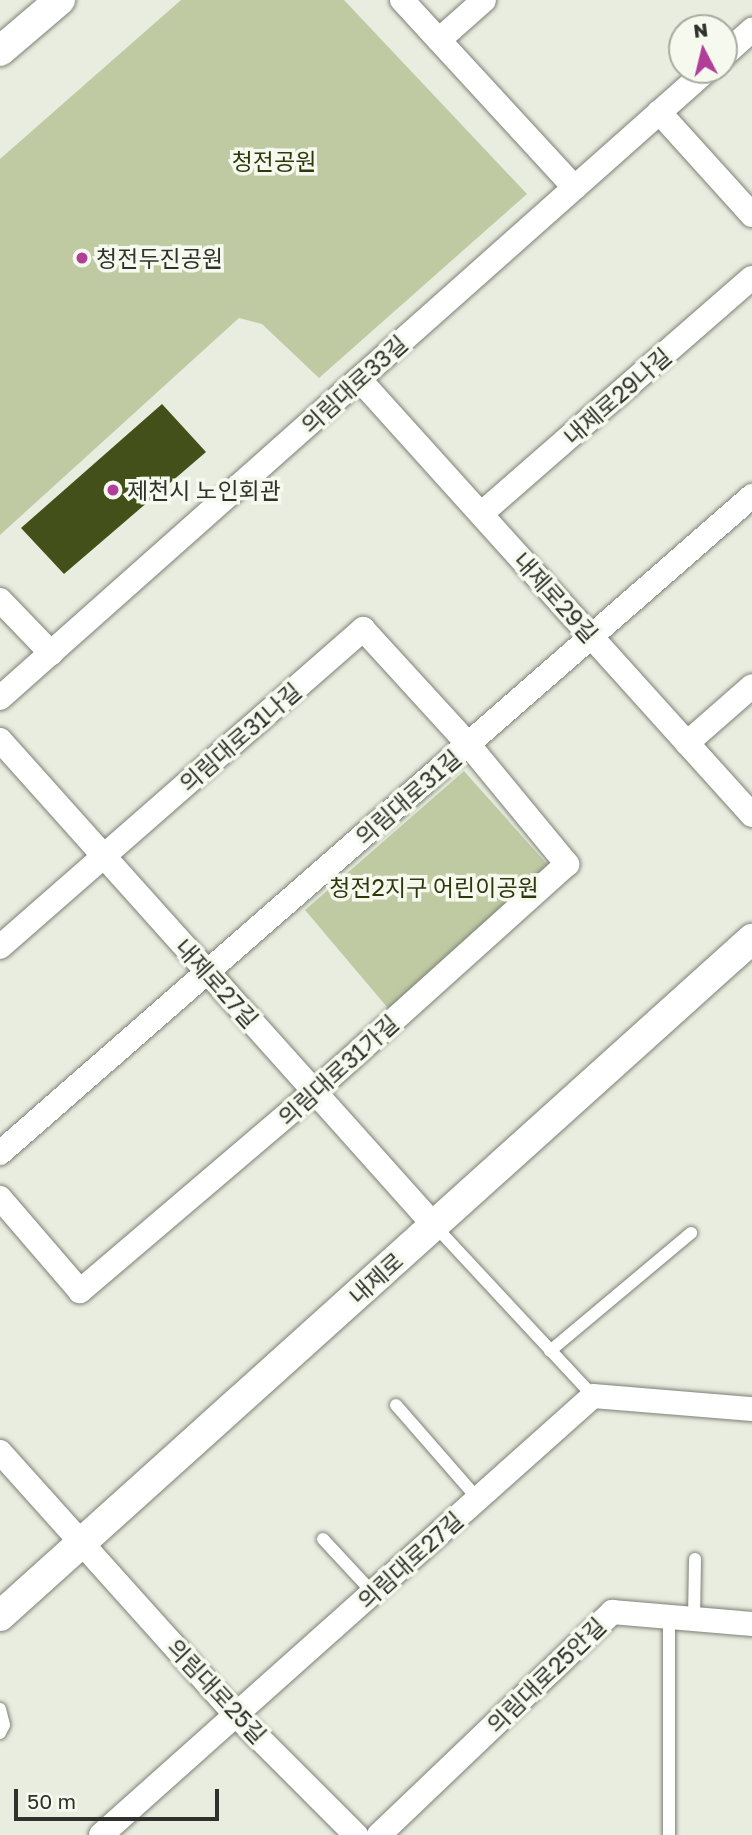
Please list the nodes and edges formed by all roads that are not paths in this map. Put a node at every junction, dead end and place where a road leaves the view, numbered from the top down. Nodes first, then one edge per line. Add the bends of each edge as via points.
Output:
1 (60, 0) edge
2 (402, 0) edge
3 (484, 0) edge
4 (752, 30) edge
5 (439, 40) junction
6 (738, 42) edge
7 (0, 51) edge
8 (691, 84) edge
9 (659, 113) junction
10 (575, 188) junction
11 (752, 215) edge
12 (752, 278) edge
13 (359, 379) junction
14 (752, 496) edge
15 (481, 514) junction
16 (0, 600) edge
17 (593, 638) junction
18 (51, 653) junction
19 (752, 686) edge
20 (0, 698) edge
21 (0, 740) edge
22 (687, 743) junction
23 (468, 744) junction
24 (752, 815) edge
25 (104, 856) junction
26 (752, 939) edge
27 (0, 947) edge
28 (208, 972) junction
29 (315, 1091) junction
30 (0, 1153) edge
31 (0, 1198) edge
32 (434, 1225) junction
33 (691, 1233) dead end
34 (550, 1351) junction
35 (593, 1396) junction
36 (396, 1405) dead end
37 (752, 1409) edge
38 (0, 1452) edge
39 (478, 1499) junction
40 (323, 1539) dead end
41 (82, 1543) junction
42 (695, 1559) dead end
43 (373, 1593) junction
44 (0, 1616) edge
45 (669, 1616) junction
46 (694, 1618) junction
47 (752, 1624) edge
48 (0, 1709) edge
49 (236, 1716) junction
50 (0, 1733) edge
51 (110, 1833) edge
52 (356, 1835) edge
53 (379, 1835) edge
54 (669, 1835) edge

1 - 7 street
2 - 5 street
3 - 5 street
4 - 6 street
5 - 10 street
8 - 9 street, 의림대로33길
9 - 10 street, 의림대로33길
9 - 11 street
10 - 13 street, 의림대로33길
12 - 15 street, 내제로29나길
13 - 15 street, 내제로29길
13 - 18 street, 의림대로33길
14 - 17 street, 의림대로31길
15 - 17 street, 내제로29길
16 - 18 street
17 - 22 street, 내제로29길
17 - 23 street, 의림대로31길
18 - 20 street, 의림대로33길
19 - 22 street
21 - 25 street, 내제로27길
22 - 24 street, 내제로29길
23 - 25 street, 의림대로31나길 via 363,629
23 - 28 street, 의림대로31길
23 - 29 street, 의림대로31가길 via 566,864
25 - 27 street, 의림대로31나길
25 - 28 street, 내제로27길
26 - 32 street, 내제로
28 - 29 street, 내제로27길
28 - 30 street, 의림대로31길
29 - 31 street, 의림대로31가길 via 80,1291
29 - 32 street, 내제로27길
32 - 34 lane
32 - 41 street, 내제로
33 - 34 lane
34 - 35 lane
35 - 37 street
35 - 39 street, 의림대로27길
36 - 39 lane
38 - 41 street, 의림대로25길
39 - 43 street, 의림대로27길
40 - 43 lane
41 - 44 street, 내제로
41 - 49 street, 의림대로25길
42 - 46 lane
43 - 49 street, 의림대로27길
45 - 46 street, 의림대로25안길
45 - 53 street, 의림대로25안길 via 612,1612
45 - 54 lane
46 - 47 street, 의림대로25안길
48 - 50 lane via 4,1725
49 - 51 street, 의림대로27길
49 - 52 street, 의림대로25길

